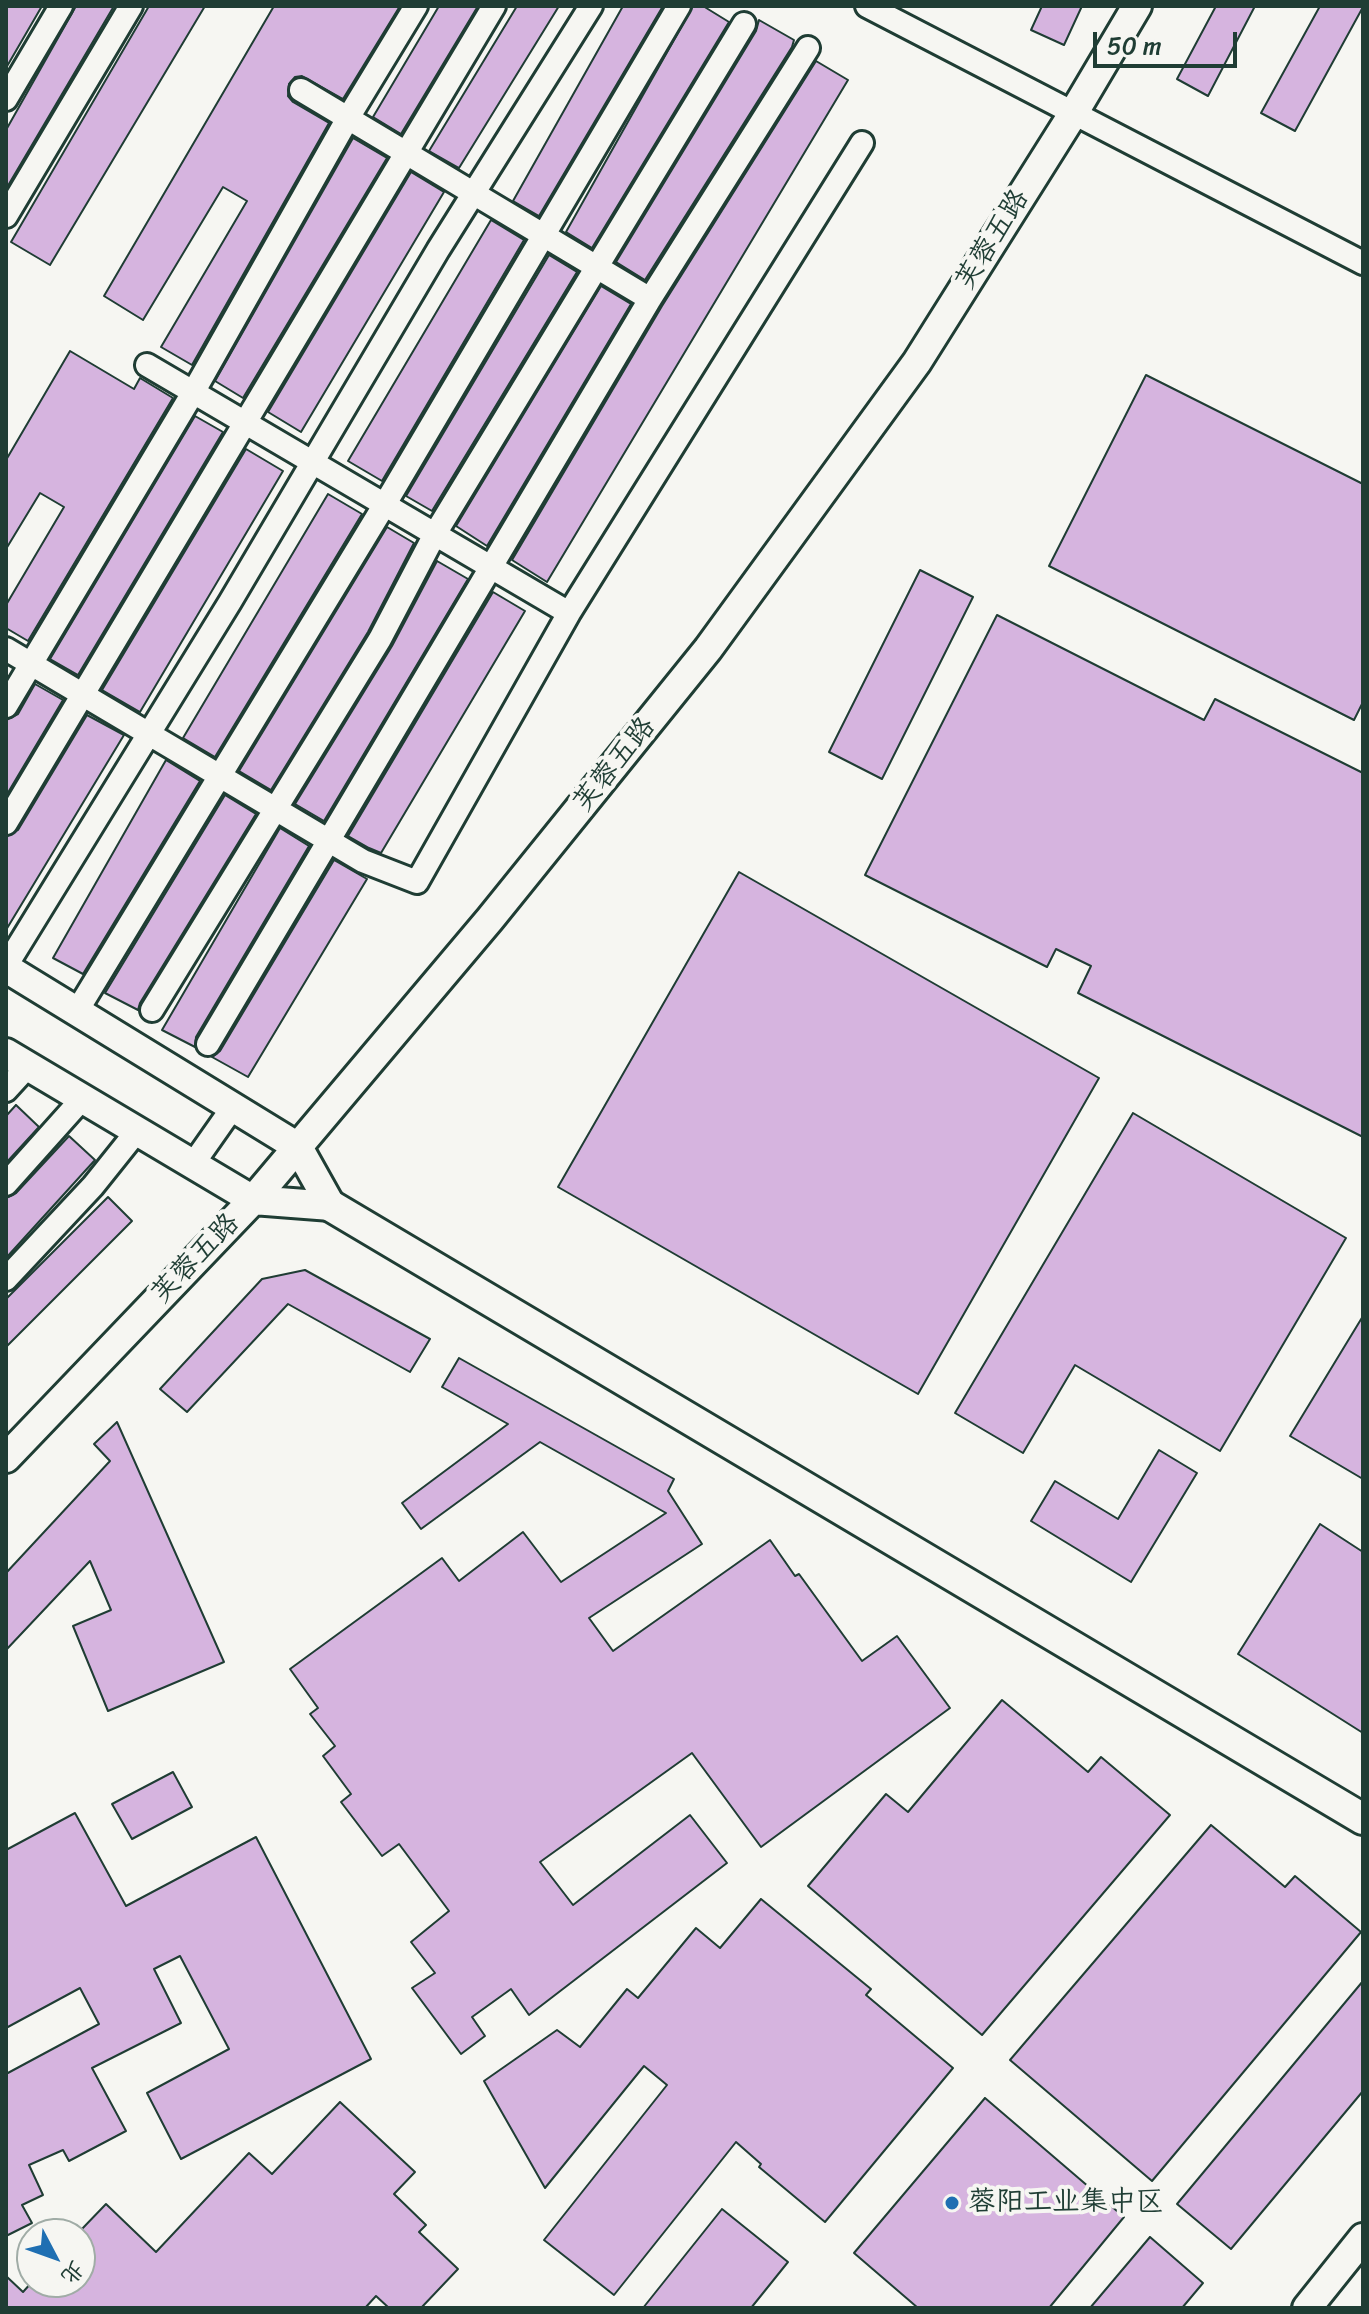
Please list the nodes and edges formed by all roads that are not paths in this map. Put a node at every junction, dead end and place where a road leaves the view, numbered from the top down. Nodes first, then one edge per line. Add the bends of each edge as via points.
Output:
1 (61, 6) edge
2 (131, 6) edge
3 (416, 6) edge
4 (494, 6) edge
5 (591, 6) edge
6 (679, 6) edge
7 (867, 6) edge
8 (1137, 6) edge
9 (744, 24) dead end
10 (808, 48) dead end
11 (301, 90) dead end
12 (6, 99) edge
13 (1073, 114) junction
14 (348, 118) junction
15 (862, 143) dead end
16 (407, 153) junction
17 (474, 193) junction
18 (6, 216) edge
19 (543, 235) junction
20 (1363, 263) edge
21 (596, 266) junction
22 (650, 299) junction
23 (147, 365) dead end
24 (194, 391) junction
25 (246, 422) junction
26 (314, 461) junction
27 (385, 504) junction
28 (435, 534) junction
29 (492, 567) junction
30 (569, 613) junction
31 (6, 649) edge
32 (32, 664) junction
33 (84, 695) junction
34 (6, 706) edge
35 (150, 733) junction
36 (221, 776) junction
37 (276, 809) junction
38 (6, 823) edge
39 (329, 841) junction
40 (6, 967) edge
41 (152, 1010) dead end
42 (77, 1011) junction
43 (208, 1044) dead end
44 (17, 1060) edge
45 (6, 1090) edge
46 (82, 1099) junction
47 (233, 1107) junction
48 (137, 1131) junction
49 (298, 1147) junction
50 (193, 1164) junction
51 (6, 1184) edge
52 (253, 1200) junction
53 (331, 1206) junction
54 (6, 1279) edge
55 (6, 1458) edge
56 (1363, 1819) edge
57 (1363, 2238) edge
58 (1307, 2308) edge

1 - 12 street
2 - 18 street
3 - 14 street
4 - 16 street
5 - 17 street
6 - 19 street
7 - 13 street
8 - 13 street, 芙蓉五路
9 - 21 street
10 - 22 street
11 - 14 street
13 - 20 street
13 - 49 street, 芙蓉五路 via 917,362 708,649
14 - 16 street
14 - 24 street
15 - 30 street
16 - 17 street
16 - 25 street
17 - 19 street
17 - 26 street
19 - 21 street
19 - 27 street
21 - 22 street
21 - 28 street
22 - 29 street
23 - 24 street
24 - 25 street
24 - 32 street
25 - 26 street
25 - 33 street
26 - 27 street
26 - 35 street
27 - 28 street
27 - 36 street
28 - 29 street
28 - 37 street via 380,639
29 - 30 street
29 - 39 street
30 - 39 street via 417,882
31 - 32 street
32 - 33 street
32 - 34 street
33 - 35 street
33 - 38 street
35 - 36 street
35 - 40 street
36 - 37 street
36 - 42 street
37 - 39 street
37 - 41 street
39 - 43 street
40 - 42 street
42 - 47 street
44 - 45 street
44 - 46 street
46 - 48 street
46 - 51 street
47 - 49 street
47 - 50 street
48 - 50 street
48 - 54 street
49 - 52 street, 芙蓉五路
49 - 53 street
50 - 52 street
52 - 53 street
52 - 55 street, 芙蓉五路
53 - 56 main road
57 - 58 street

